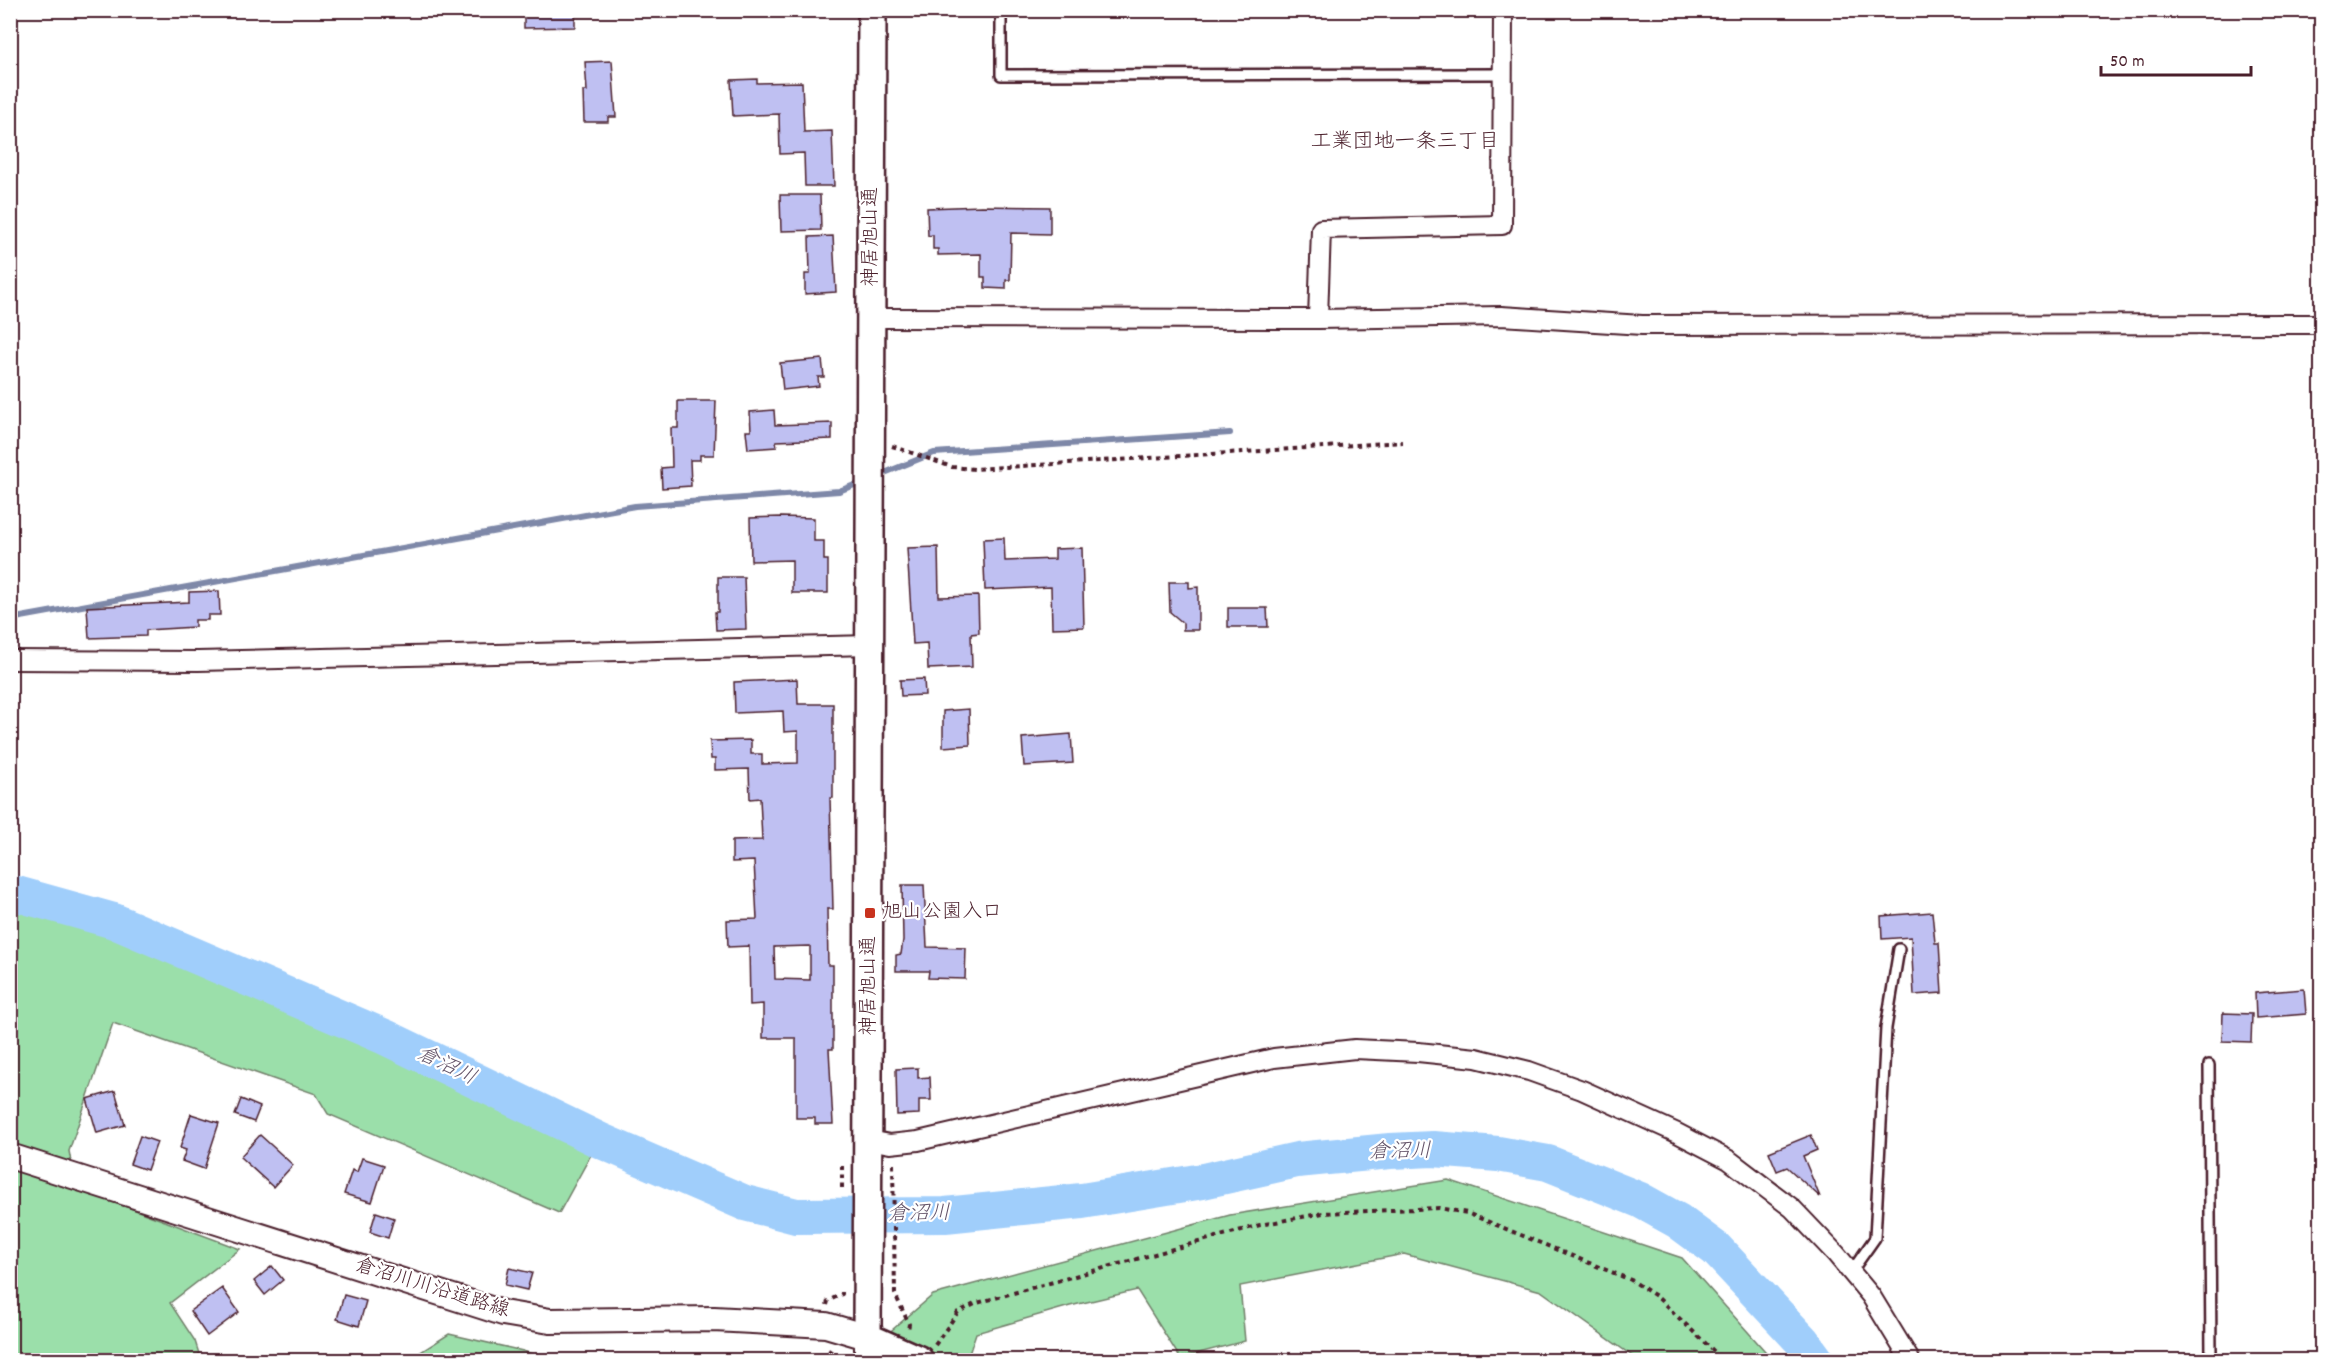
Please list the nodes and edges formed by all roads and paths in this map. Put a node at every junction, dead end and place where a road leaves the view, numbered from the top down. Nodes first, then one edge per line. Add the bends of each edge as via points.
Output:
1 (872, 10) edge
2 (1001, 10) edge
3 (1503, 10) edge
4 (1503, 74) junction
5 (872, 318) junction
6 (1317, 319) junction
7 (2322, 324) edge
8 (1403, 441) dead end
9 (871, 452) junction
10 (871, 645) junction
11 (10, 660) edge
12 (1899, 949) dead end
13 (2209, 1065) dead end
14 (869, 1140) junction
15 (10, 1156) edge
16 (881, 1172) junction
17 (1851, 1272) junction
18 (895, 1294) dead end
19 (867, 1349) edge
20 (925, 1356) edge
21 (1723, 1360) edge
22 (1910, 1360) edge
23 (2211, 1360) edge

1 - 5 main road, 神居旭山通
2 - 4 lane via 1001,75
3 - 4 street
4 - 6 street via 1502,225 1321,229
5 - 6 street
5 - 9 main road, 神居旭山通
6 - 7 street via 1501,316 1642,325
8 - 9 path via 974,469
9 - 10 main road, 神居旭山通
10 - 11 street via 210,660
10 - 14 main road, 神居旭山通
12 - 17 lane via 1886,1028 1875,1238
13 - 23 lane
14 - 16 main road, 神居旭山通
14 - 17 street via 890,1144 918,1141 1274,1058 1355,1049 1476,1058 1582,1090 1729,1160 1792,1208
15 - 19 street, 倉沼川川沿道路線 via 503,1313 550,1321 714,1319 826,1325
16 - 18 path
16 - 19 main road, 神居旭山通 via 868,1294
17 - 22 street via 1871,1296
19 - 20 main road
20 - 21 path via 958,1312 976,1303 1260,1225 1323,1214 1439,1208 1467,1213 1631,1280 1656,1296

